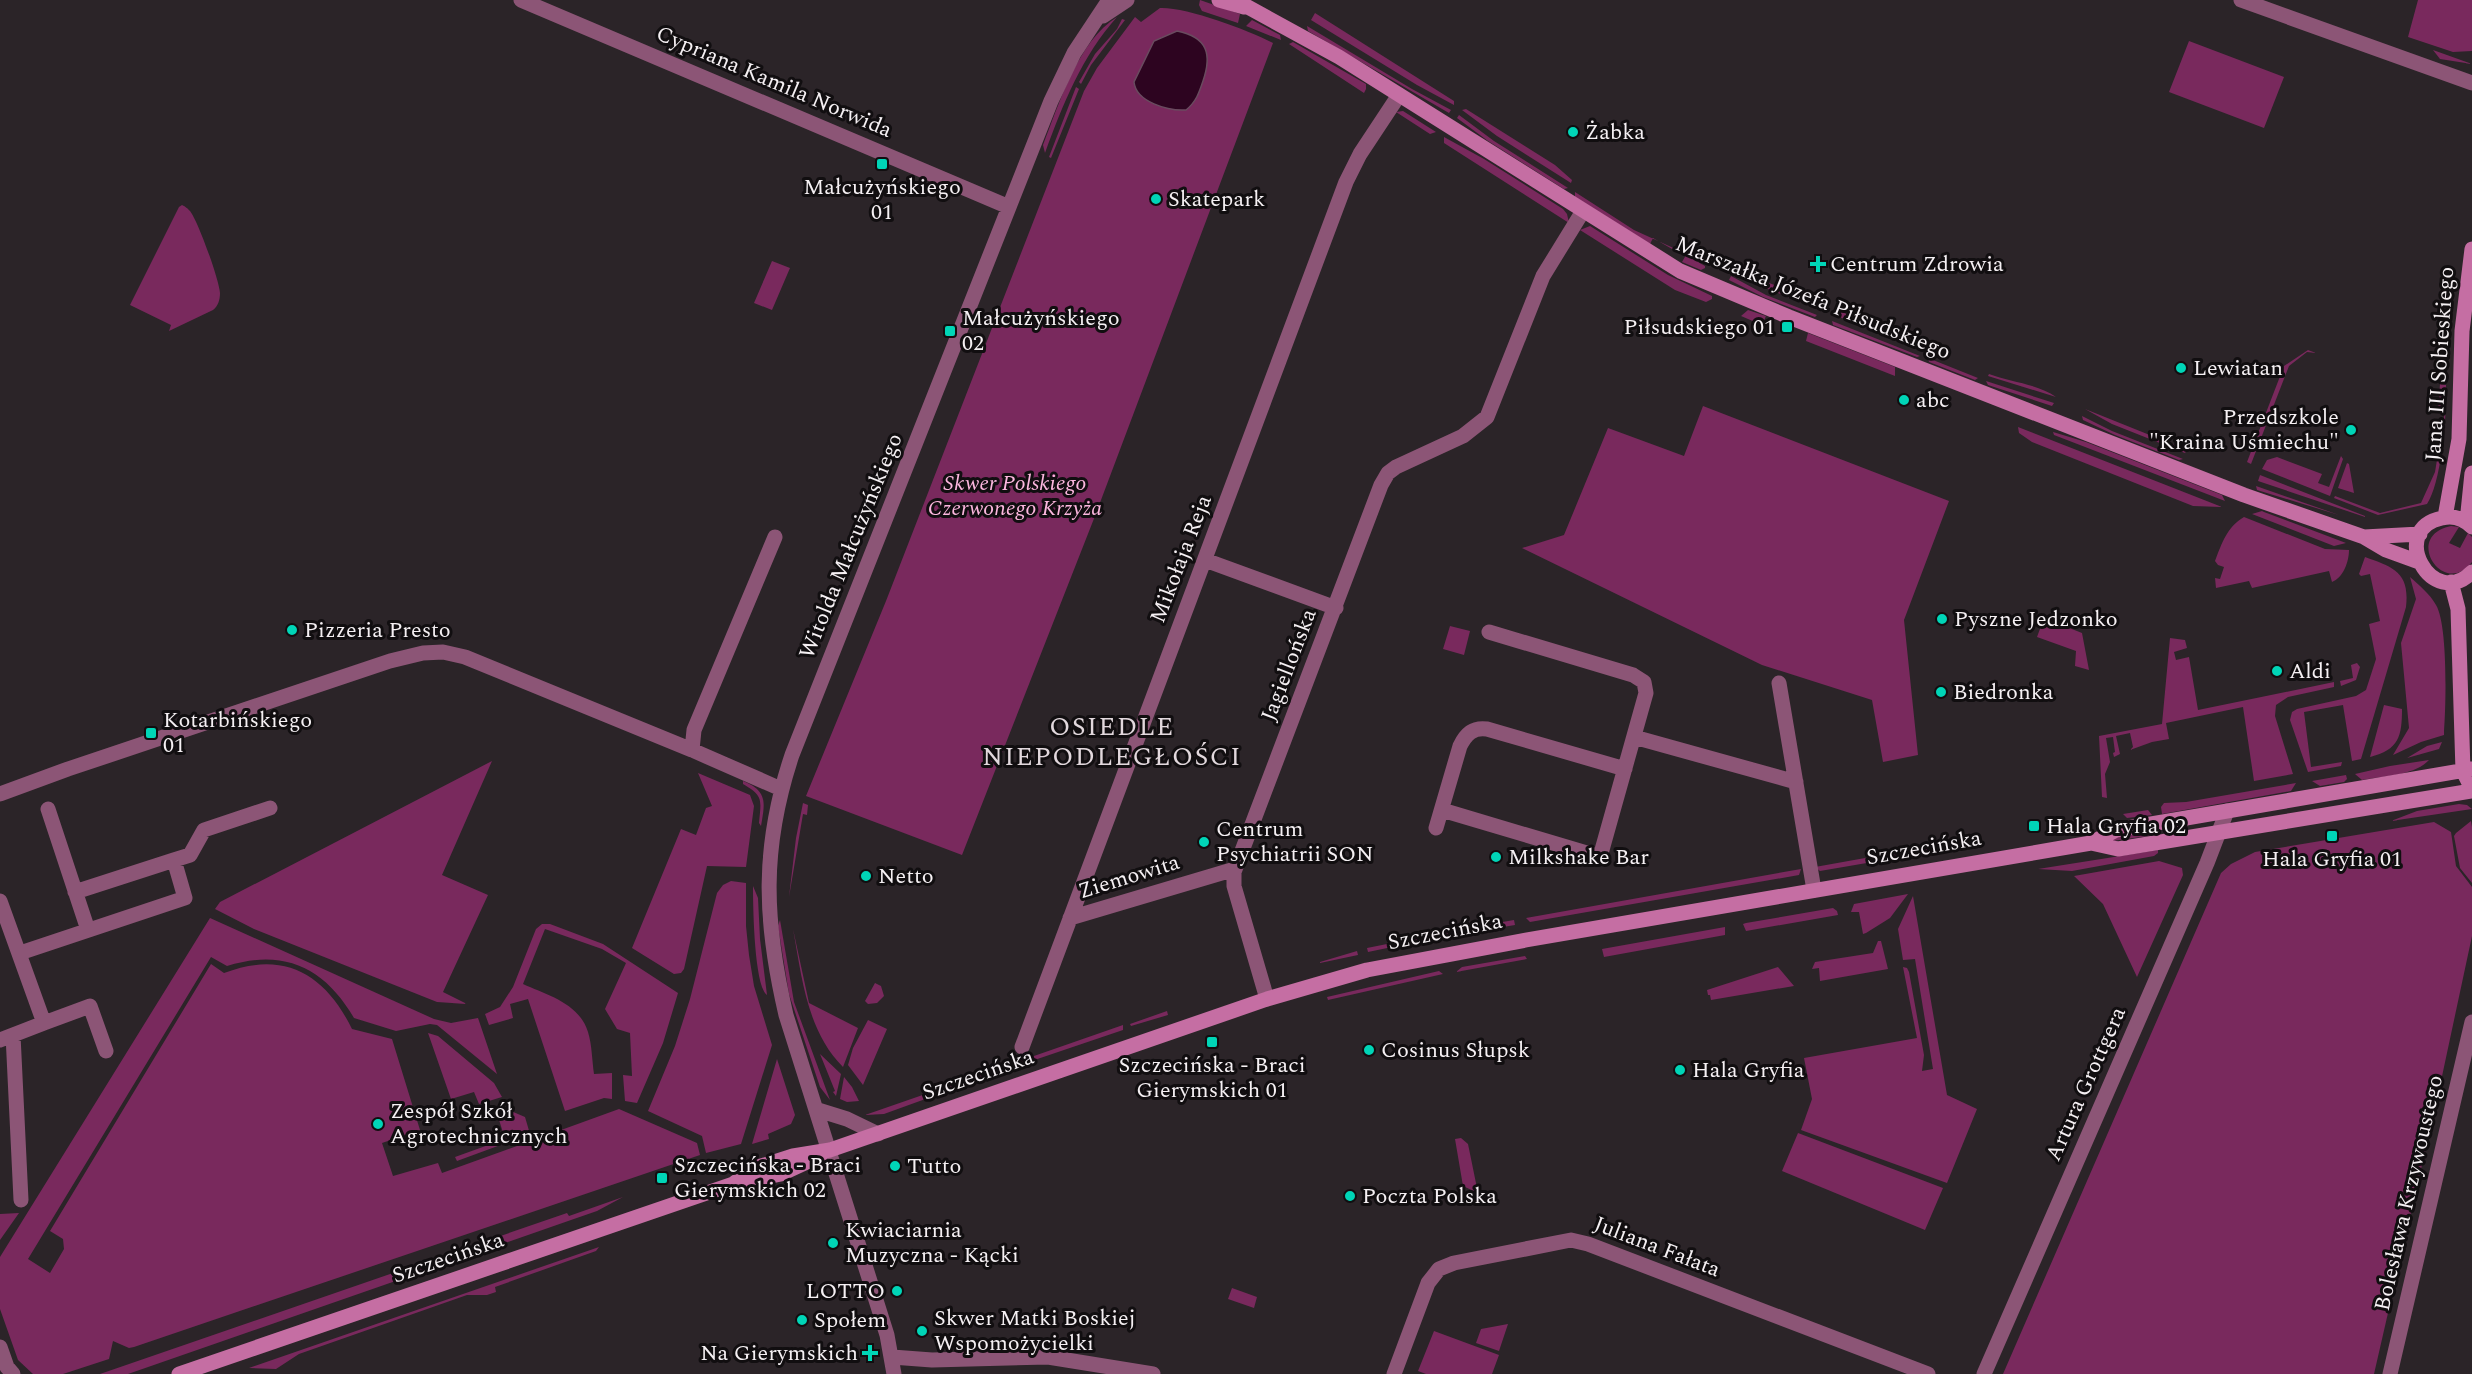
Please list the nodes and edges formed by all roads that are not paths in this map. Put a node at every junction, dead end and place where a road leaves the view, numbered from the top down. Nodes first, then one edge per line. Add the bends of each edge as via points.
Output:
1 (521, 0) edge
2 (1109, 0) edge
3 (1127, 0) edge
4 (1219, 0) edge
5 (1235, 0) edge
6 (2241, 0) edge
7 (1250, 9) junction
8 (1098, 20) junction
9 (2472, 83) edge
10 (1399, 95) junction
11 (1009, 207) junction
12 (1583, 211) junction
13 (2472, 249) edge
14 (2472, 473) edge
15 (2445, 517) junction
16 (2470, 525) edge
17 (2420, 534) junction
18 (775, 537) dead end
19 (2364, 537) junction
20 (1205, 560) junction
21 (2419, 562) junction
22 (2472, 572) edge
23 (2451, 582) junction
24 (1336, 608) junction
25 (1488, 632) dead end
26 (1779, 683) dead end
27 (1634, 736) junction
28 (692, 750) junction
29 (1625, 769) junction
30 (2467, 770) edge
31 (1796, 782) junction
32 (781, 789) junction
33 (2472, 790) edge
34 (0, 794) edge
35 (270, 808) dead end
36 (48, 809) dead end
37 (1442, 810) junction
38 (2227, 811) junction
39 (1436, 828) dead end
40 (2219, 834) junction
41 (2091, 843) junction
42 (174, 860) junction
43 (1235, 869) junction
44 (1814, 890) junction
45 (75, 892) junction
46 (0, 901) edge
47 (1070, 918) junction
48 (88, 930) junction
49 (20, 953) junction
50 (1267, 999) junction
51 (2472, 1022) edge
52 (44, 1023) junction
53 (7, 1038) edge
54 (1022, 1047) dead end
55 (106, 1051) dead end
56 (818, 1110) junction
57 (878, 1134) junction
58 (830, 1150) junction
59 (21, 1200) dead end
60 (0, 1347) edge
61 (892, 1357) junction
62 (933, 1367) edge
63 (10, 1371) edge
64 (179, 1374) edge
65 (894, 1374) edge
66 (1153, 1374) edge
67 (1394, 1374) edge
68 (1928, 1374) edge
69 (1984, 1374) edge
70 (2390, 1374) edge

1 - 11 street, Cypriana Kamila Norwida
2 - 8 street, Witolda Małcużyńskiego
3 - 8 street, Witolda Małcużyńskiego
4 - 7 street, Marszałka Józefa Piłsudskiego
5 - 7 street, Marszałka Józefa Piłsudskiego
6 - 9 street
7 - 10 street, Marszałka Józefa Piłsudskiego
8 - 11 street, Witolda Małcużyńskiego via 1063,74
10 - 12 street, Marszałka Józefa Piłsudskiego
10 - 20 street, Mikołaja Reja via 1351,169
11 - 32 street, Witolda Małcużyńskiego
12 - 19 street, Marszałka Józefa Piłsudskiego via 1664,262 1721,289 2244,495
12 - 24 street, Jagiellońska via 1543,276 1491,410 1464,436 1388,473
13 - 15 street, Jana III Sobieskiego via 2464,309 2459,439
14 - 16 street, Jana III Sobieskiego
15 - 16 street
15 - 17 street via 2430,523
17 - 19 street, Marszałka Józefa Piłsudskiego
17 - 21 street via 2416,547
18 - 28 street via 694,730
19 - 21 street, Marszałka Józefa Piłsudskiego via 2385,550
20 - 24 street
20 - 47 street, Mikołaja Reja
21 - 23 street via 2430,576
22 - 23 street
23 - 30 street via 2458,609
24 - 43 street, Jagiellońska
25 - 27 street via 1640,678 1647,687
26 - 31 street
27 - 29 street
27 - 31 street
28 - 32 street
28 - 34 street via 475,661 443,652 423,653
29 - 37 street via 1489,729 1475,729 1460,746
29 - 37 street via 1600,857
30 - 33 street
30 - 38 street, Szczecińska
31 - 44 street
32 - 56 street, Witolda Małcużyńskiego via 768,878 770,934 786,1015
33 - 40 street, Szczecińska
35 - 42 street via 204,830 190,855
36 - 45 street
37 - 39 street
38 - 40 street, Artura Grottgera
38 - 41 street, Szczecińska via 2116,830
40 - 41 street, Szczecińska via 2118,849
40 - 69 street, Artura Grottgera
41 - 44 street, Szczecińska
42 - 45 street
42 - 48 street via 185,898
43 - 47 street, Ziemowita
43 - 50 street, Jagiellońska via 1233,882
44 - 50 street, Szczecińska via 1430,957 1367,970
45 - 48 street
46 - 49 street
47 - 54 street, Mikołaja Reja
48 - 49 street
49 - 52 street
50 - 57 street, Szczecińska
51 - 70 street, Bolesława Krzywoustego
52 - 53 street
52 - 55 street via 90,1006
53 - 59 street
56 - 57 street
56 - 58 street, Witolda Małcużyńskiego
57 - 58 street, Szczecińska
58 - 61 street, Witolda Małcużyńskiego
58 - 64 street, Szczecińska via 797,1169 732,1185
60 - 63 street
61 - 62 street
61 - 65 street, Witolda Małcużyńskiego
62 - 66 street via 1048,1357
67 - 68 street, Juliana Fałata via 1428,1282 1439,1269 1571,1240

